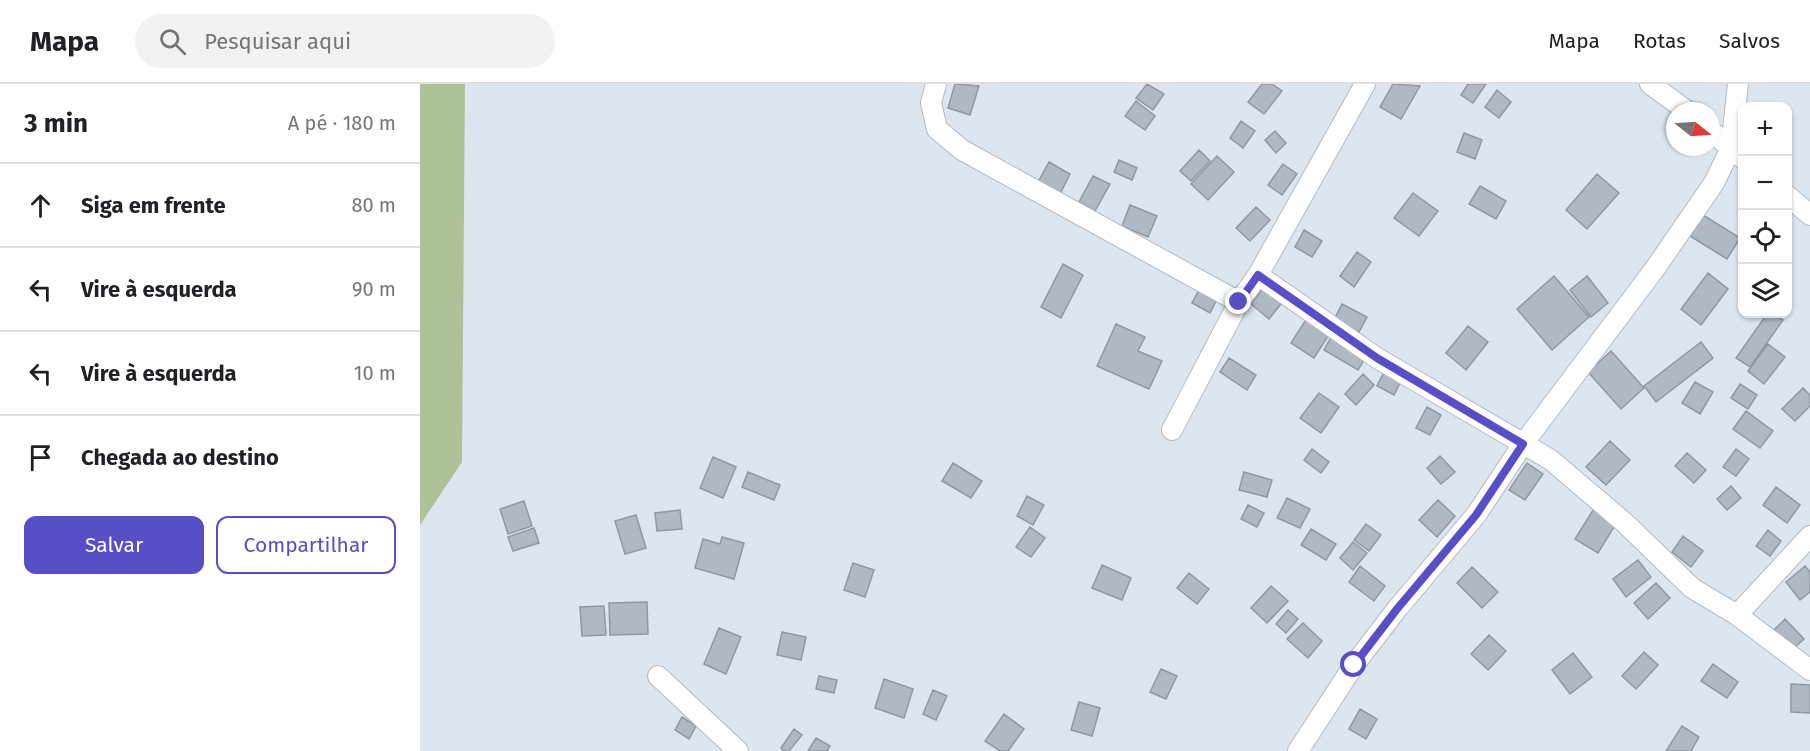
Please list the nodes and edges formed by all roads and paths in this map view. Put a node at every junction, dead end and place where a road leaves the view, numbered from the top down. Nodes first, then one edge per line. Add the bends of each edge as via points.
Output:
1 (936, 84) edge
2 (1365, 84) edge
3 (1650, 84) edge
4 (1738, 84) edge
5 (1675, 102) edge
6 (1720, 139) edge
7 (1737, 153) edge
8 (1792, 199) edge
9 (1810, 215) edge
10 (1258, 275) junction
11 (1239, 302) junction
12 (1172, 430) dead end
13 (1523, 444) junction
14 (1810, 536) edge
15 (1737, 615) junction
16 (1810, 670) edge
17 (658, 676) dead end
18 (738, 751) edge
19 (1298, 751) edge

1 - 11 street via 932,103 937,129 963,150
2 - 10 street
3 - 5 street
4 - 7 street
6 - 7 street
7 - 13 street
8 - 9 street
10 - 11 street
10 - 13 street via 1377,358
11 - 12 street
13 - 15 street via 1551,460 1618,516 1692,588
13 - 19 street via 1476,515 1354,665
14 - 15 street
15 - 16 street
17 - 18 street

